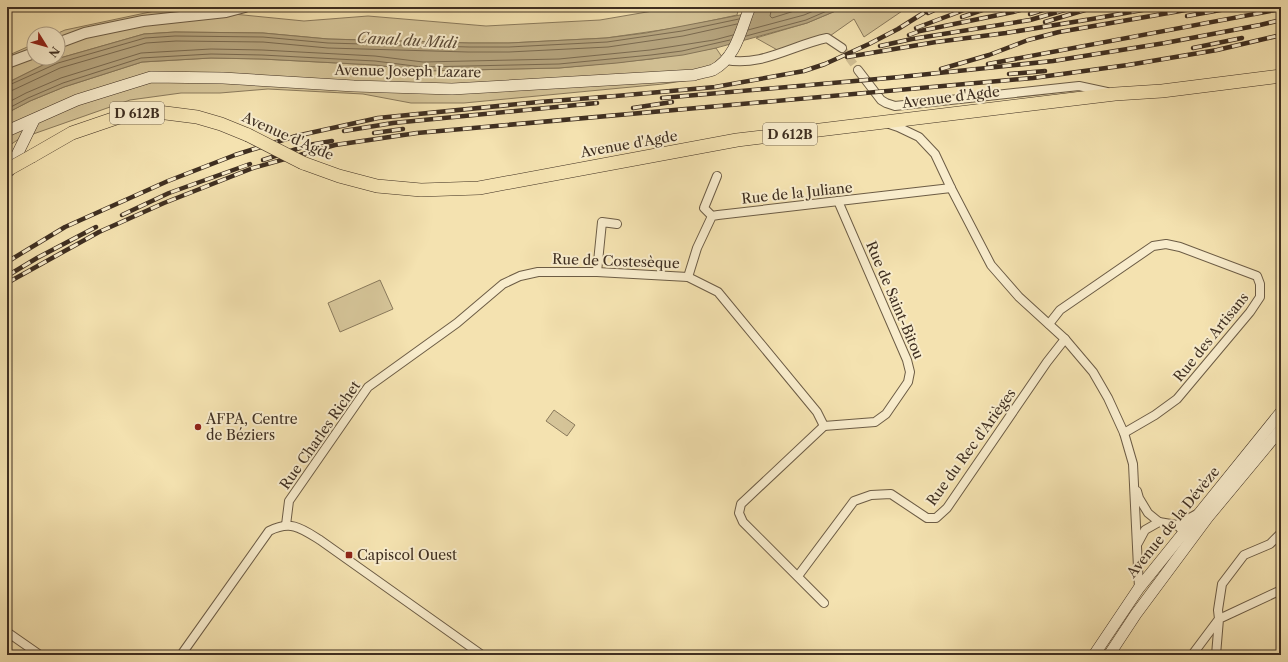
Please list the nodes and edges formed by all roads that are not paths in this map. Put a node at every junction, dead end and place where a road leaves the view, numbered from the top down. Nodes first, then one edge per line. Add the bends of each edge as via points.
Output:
1 (245, 7) edge
2 (750, 7) edge
3 (66, 40) edge
4 (842, 48) tunnel mouth
5 (26, 56) edge
6 (726, 60) junction
7 (7, 63) edge
8 (858, 70) tunnel mouth
9 (1281, 76) edge
10 (1114, 94) junction
11 (34, 120) junction
12 (880, 122) junction
13 (7, 131) edge
14 (7, 170) edge
15 (7, 175) edge
16 (716, 176) dead end
17 (951, 188) junction
18 (838, 201) junction
19 (712, 216) junction
20 (617, 224) dead end
21 (597, 272) junction
22 (688, 277) junction
23 (1049, 324) junction
24 (1065, 339) junction
25 (432, 340) joint
26 (1281, 412) edge
27 (824, 426) junction
28 (1281, 429) edge
29 (1124, 433) junction
30 (1134, 480) junction
31 (1159, 522) junction
32 (286, 525) junction
33 (1181, 528) junction
34 (1281, 533) edge
35 (1137, 544) junction
36 (798, 576) junction
37 (1139, 588) junction
38 (1281, 590) edge
39 (824, 603) dead end
40 (1136, 614) junction
41 (1219, 619) junction
42 (7, 632) edge
43 (40, 655) edge
44 (181, 655) edge
45 (482, 655) edge
46 (1094, 655) edge
47 (1109, 655) edge
48 (1192, 655) edge
49 (1216, 655) edge

1 - 3 street via 226,12 142,21 85,32
2 - 6 main road, Avenue Joseph Lazare via 734,49
4 - 6 street via 827,38 756,60
5 - 7 street
6 - 11 main road, Avenue Joseph Lazare via 712,70 694,75 452,89 151,77 77,100
8 - 10 street via 881,100 895,106 1079,86
9 - 10 main road, Avenue d'Agde / D 612B via 1162,91
10 - 12 main road, Avenue d'Agde / D 612B
11 - 13 main road, Avenue Joseph Lazare
11 - 15 main road
12 - 14 main road, Avenue d'Agde / D 612B, bridge via 737,140 479,188 421,190 377,186 339,176 303,164 221,124 197,117 150,111 116,118 72,133
12 - 17 street via 918,137 935,154
16 - 19 street via 704,208
17 - 18 street, Rue de la Juliane
17 - 23 street via 991,265 1019,297
18 - 19 street, Rue de la Juliane
18 - 27 street, Rue de Saint-Bitou via 910,372 908,382 886,414 874,422
19 - 22 street via 696,248
20 - 21 street via 602,222
21 - 22 street, Rue de Costesèque
21 - 25 street, Rue de Costesèque via 538,272 520,276 503,284 457,323
22 - 27 street, Rue de Costesèque via 718,292 817,412
23 - 24 street
23 - 29 street, Rue des Artisans via 1060,310 1153,246 1166,244 1180,247 1257,276 1260,297 1250,312 1177,398
24 - 29 street via 1093,372
24 - 36 street, Rue du Rec d'Arièges via 947,508 936,518 927,518 891,494 871,495 854,501
25 - 32 street, Rue Charles Richet via 368,387 290,501
26 - 33 main road, Avenue de la Dévèze via 1200,512
27 - 36 street via 741,504 739,513 743,522
28 - 40 main road, Avenue de la Dévèze via 1208,517
29 - 30 street via 1133,464
30 - 31 street via 1139,498 1148,512
30 - 35 street
31 - 33 street
31 - 35 street via 1145,530
32 - 44 street via 269,531
32 - 45 street via 295,526 320,540
33 - 37 main road, Avenue de la Dévèze
33 - 40 street via 1186,536 1185,543 1145,595
34 - 41 street via 1270,544 1244,555 1222,584
35 - 37 street
36 - 39 street
37 - 46 main road, Avenue de la Dévèze
38 - 41 street
40 - 47 main road, Avenue de la Dévèze
41 - 48 street
41 - 49 street
42 - 43 street

